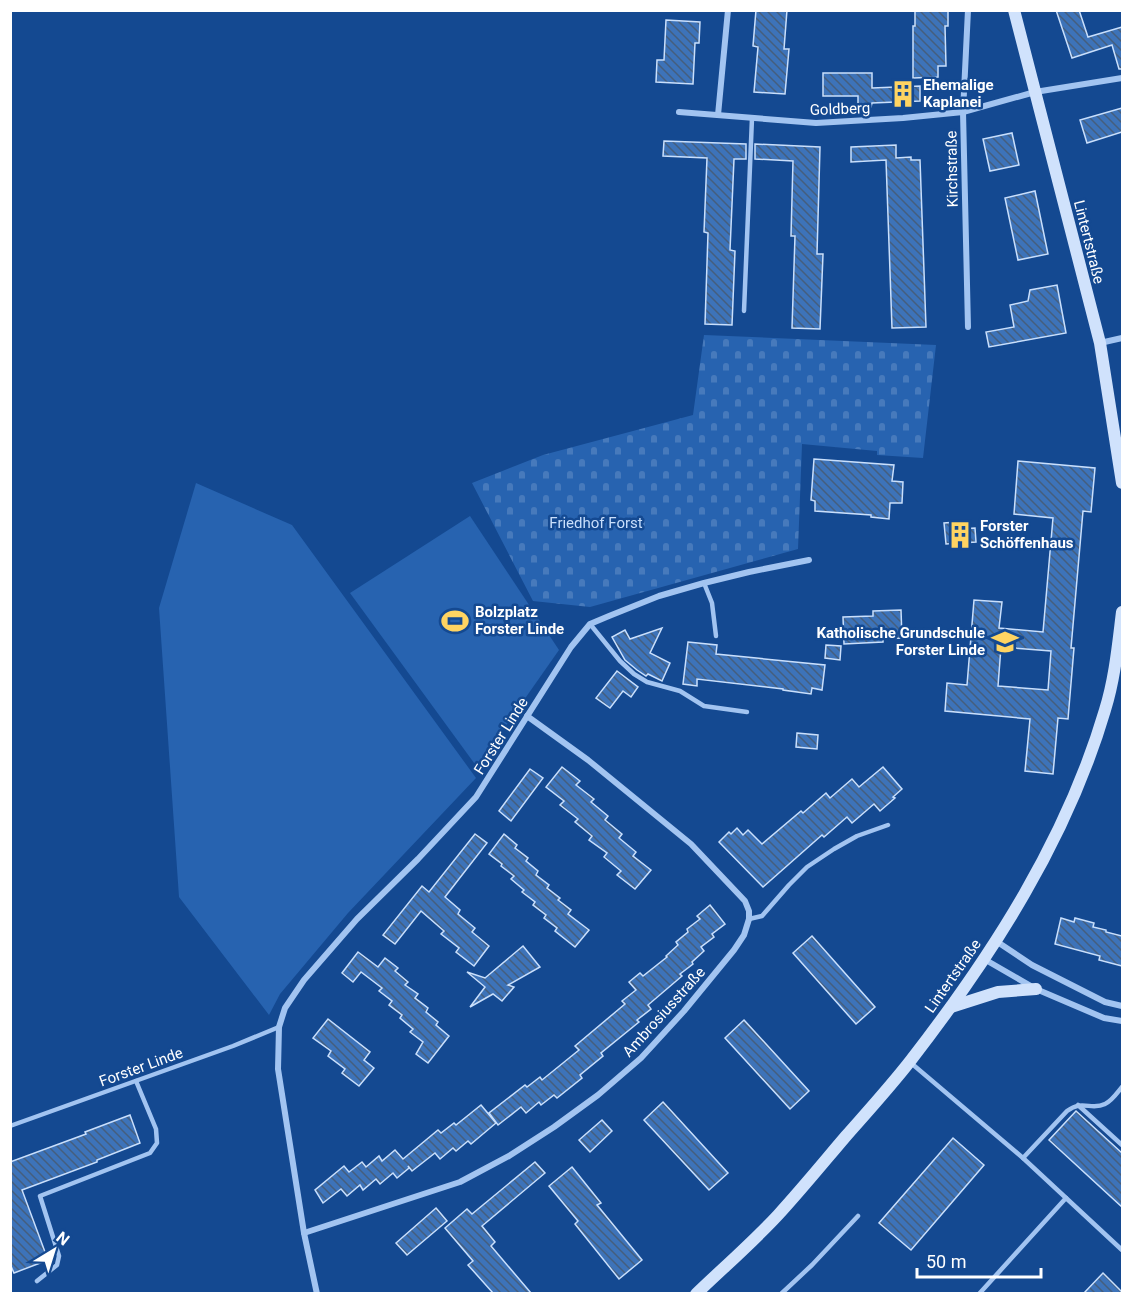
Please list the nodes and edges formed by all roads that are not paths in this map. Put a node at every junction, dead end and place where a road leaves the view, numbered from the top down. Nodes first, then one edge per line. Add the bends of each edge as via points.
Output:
1 (728, 10) edge
2 (968, 10) edge
3 (1014, 10) edge
4 (1122, 78) edge
5 (1035, 92) junction
6 (679, 112) dead end
7 (963, 112) junction
8 (718, 115) junction
9 (752, 118) junction
10 (744, 311) dead end
11 (968, 327) dead end
12 (1122, 338) edge
13 (1100, 343) junction
14 (1122, 483) edge
15 (809, 560) dead end
16 (704, 583) junction
17 (1122, 612) edge
18 (590, 624) junction
19 (716, 636) dead end
20 (747, 712) dead end
21 (527, 716) junction
22 (888, 825) dead end
23 (749, 919) junction
24 (996, 940) junction
25 (984, 959) junction
26 (1036, 989) junction
27 (1122, 1006) edge
28 (951, 1007) junction
29 (1122, 1021) edge
30 (279, 1028) junction
31 (909, 1062) junction
32 (136, 1081) junction
33 (1122, 1087) edge
34 (1078, 1105) junction
35 (10, 1126) edge
36 (1122, 1145) edge
37 (1023, 1158) junction
38 (1066, 1198) junction
39 (858, 1216) dead end
40 (304, 1233) junction
41 (1122, 1250) edge
42 (38, 1281) dead end
43 (317, 1293) edge
44 (696, 1293) edge
45 (781, 1293) edge
46 (978, 1293) edge

1 - 8 street
2 - 7 street, Kirchstraße
3 - 5 main road, Lintertstraße
4 - 5 street, Goldberg
5 - 7 street, Goldberg
5 - 13 main road, Lintertstraße
6 - 8 street, Goldberg
7 - 9 street, Goldberg via 816,123
7 - 11 street, Kirchstraße
8 - 9 street, Goldberg
9 - 10 lane
12 - 13 street
13 - 14 main road, Lintertstraße
15 - 16 street, Forster Linde
16 - 18 street, Forster Linde
16 - 19 lane via 712,603
17 - 24 main road, Lintertstraße via 1114,669 1094,746 1064,821
18 - 20 lane via 620,661 647,682 680,691 704,706
18 - 21 street, Forster Linde
21 - 23 street via 691,844 745,901
21 - 30 street, Forster Linde via 476,797 357,919 304,980 285,1008
22 - 23 lane via 857,836 807,867 762,916
23 - 40 street, Ambrosiusstraße via 734,950 642,1058 563,1121 460,1182
24 - 25 main road, Lintertstraße
24 - 27 street via 1032,965 1105,1002
25 - 26 street
25 - 28 main road, Lintertstraße
26 - 28 main road via 998,992
26 - 29 street via 1104,1018
28 - 31 main road, Lintertstraße
30 - 32 lane, Forster Linde
30 - 40 street, Forster Linde via 279,1069
31 - 37 lane
31 - 44 main road, Lintertstraße via 777,1216
32 - 35 lane, Forster Linde
32 - 42 lane via 156,1129 157,1143 150,1153 40,1196 58,1256 57,1265
33 - 34 lane via 1105,1104
34 - 36 lane
34 - 37 lane via 1067,1111
37 - 38 lane
38 - 41 lane
38 - 46 lane
39 - 45 lane
40 - 43 street, Forster Linde

